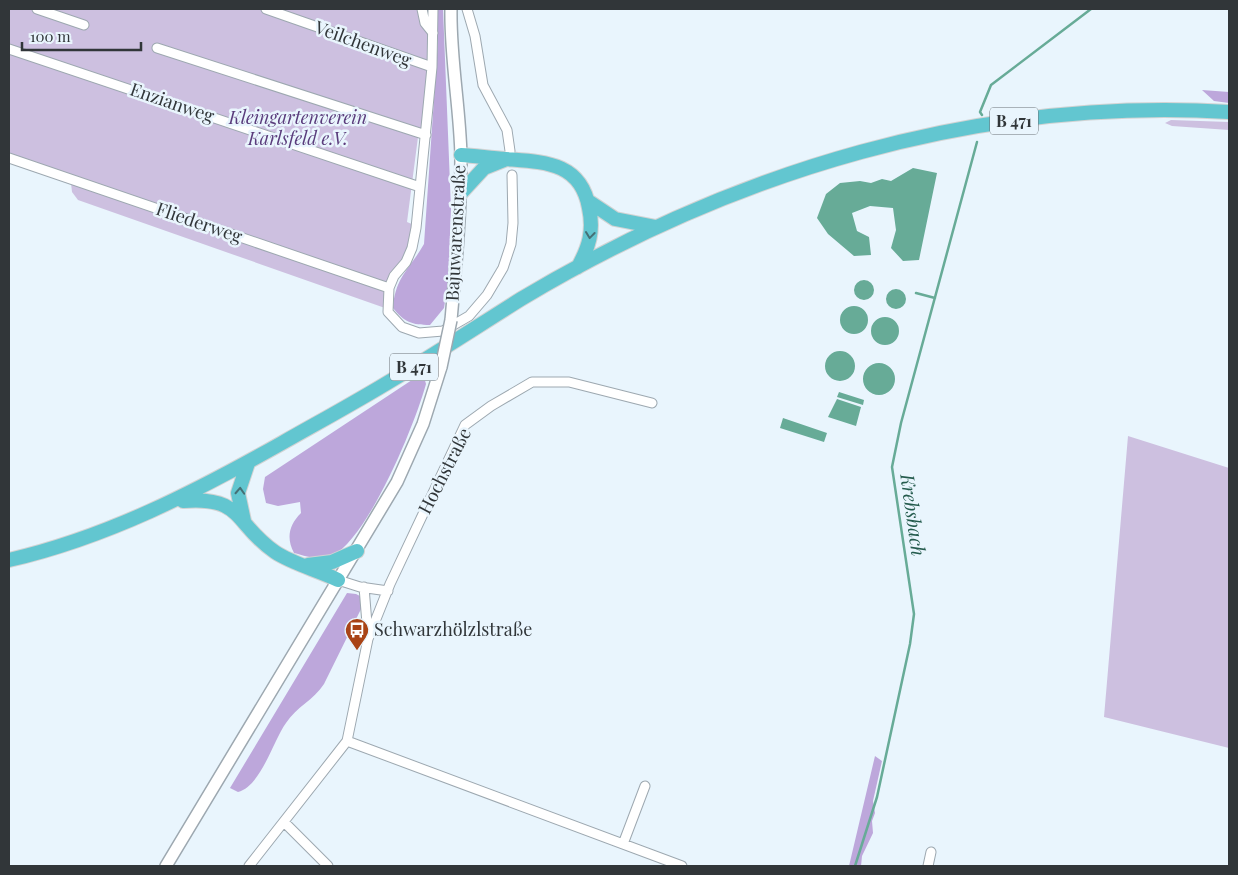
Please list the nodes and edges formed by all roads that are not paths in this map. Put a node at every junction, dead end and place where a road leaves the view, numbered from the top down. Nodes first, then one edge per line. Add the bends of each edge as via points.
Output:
1 (37, 9) edge
2 (266, 9) edge
3 (422, 9) edge
4 (433, 9) edge
5 (451, 9) edge
6 (468, 9) edge
7 (84, 24) dead end
8 (433, 33) junction
9 (157, 48) dead end
10 (9, 49) edge
11 (432, 67) junction
12 (1229, 112) edge
13 (426, 135) junction
14 (460, 155) junction
15 (509, 155) junction
16 (9, 158) edge
17 (512, 175) dead end
18 (420, 187) junction
19 (460, 194) junction
20 (588, 201) junction
21 (656, 227) junction
22 (578, 267) junction
23 (389, 288) junction
24 (652, 403) dead end
25 (248, 462) junction
26 (175, 501) junction
27 (244, 520) junction
28 (357, 551) junction
29 (9, 560) edge
30 (307, 566) junction
31 (338, 580) junction
32 (364, 587) junction
33 (388, 591) junction
34 (368, 639) junction
35 (347, 741) junction
36 (645, 786) dead end
37 (284, 822) junction
38 (623, 844) junction
39 (931, 852) dead end
40 (668, 864) edge
41 (166, 866) edge
42 (250, 866) edge
43 (328, 866) edge
44 (682, 866) edge
45 (928, 866) edge

1 - 7 street
2 - 11 street, Veilchenweg
3 - 8 street via 425,23
4 - 8 street, Bajuwarenstraße
5 - 14 main road, Bajuwarenstraße via 450,38
6 - 15 street via 482,86 504,124
8 - 11 street, Bajuwarenstraße
9 - 13 street
10 - 18 street, Enzianweg
11 - 13 street, Bajuwarenstraße
12 - 21 highway, B 471 via 1180,110 1070,114 936,133 804,168 743,189
13 - 18 street, Bajuwarenstraße
14 - 15 highway
14 - 19 main road, Bajuwarenstraße
15 - 19 highway via 484,168
15 - 20 highway via 562,168 582,187
16 - 23 street, Fliederweg
17 - 23 street via 511,244 503,268 487,295 469,316 443,331 419,333 402,327 388,312
18 - 23 street, Bajuwarenstraße via 412,248
19 - 28 main road, Bajuwarenstraße, bridge via 451,320 441,367 422,424 397,482
20 - 21 highway via 615,220
20 -> 22 highway via 590,241
21 - 22 highway, B 471
22 - 25 highway, B 471 via 389,382
24 - 33 street, Hochstraße via 569,382 532,382 491,406 465,425
25 - 26 highway, B 471
27 -> 25 highway via 238,493
26 - 27 highway via 205,499 218,502
26 - 29 highway, B 471 via 65,545
27 - 30 highway via 276,553
28 - 30 highway via 332,562
28 - 31 main road, Bajuwarenstraße
30 - 31 highway
31 - 32 street
31 - 41 main road, Bajuwarenstraße
32 - 33 street
32 - 34 street
33 - 34 street, Hochstraße
34 - 35 street, Hochstraße
35 - 37 street, Hochstraße
35 - 38 street
36 - 38 street
37 - 42 street, Hochstraße
37 - 43 street
38 - 40 street
39 - 45 street
40 - 44 street

